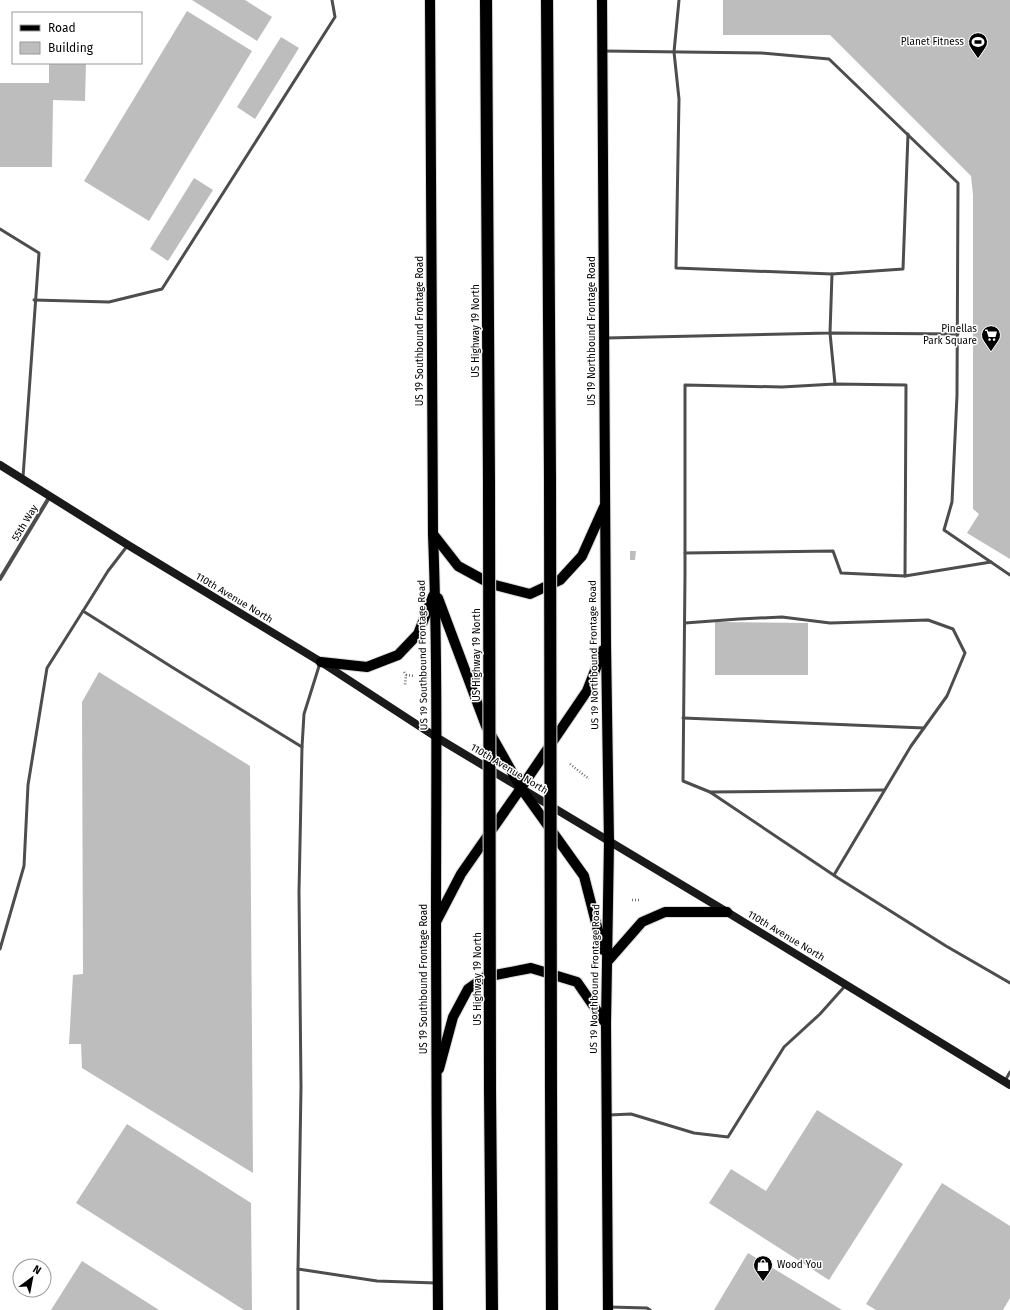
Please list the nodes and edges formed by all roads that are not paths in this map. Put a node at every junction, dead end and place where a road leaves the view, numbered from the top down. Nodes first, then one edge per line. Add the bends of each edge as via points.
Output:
1 (332, 0) edge
2 (430, 0) edge
3 (486, 0) edge
4 (547, 0) edge
5 (602, 0) edge
6 (679, 0) edge
7 (602, 51) junction
8 (674, 52) junction
9 (908, 134) junction
10 (0, 229) edge
11 (832, 274) junction
12 (34, 300) junction
13 (830, 333) junction
14 (958, 334) junction
15 (604, 338) junction
16 (835, 384) junction
17 (0, 465) edge
18 (23, 479) junction
19 (50, 496) junction
20 (605, 503) junction
21 (432, 534) junction
22 (128, 545) junction
23 (685, 553) junction
24 (991, 562) junction
25 (1010, 575) edge
26 (905, 576) junction
27 (0, 579) edge
28 (435, 591) junction
29 (83, 611) junction
30 (685, 622) junction
31 (606, 644) junction
32 (320, 662) junction
33 (683, 718) junction
34 (924, 728) junction
35 (436, 737) junction
36 (302, 747) junction
37 (521, 788) junction
38 (884, 790) junction
39 (710, 792) junction
40 (609, 842) junction
41 (834, 875) junction
42 (727, 912) junction
43 (436, 923) junction
44 (0, 949) edge
45 (607, 962) junction
46 (1010, 983) edge
47 (846, 985) junction
48 (606, 1024) junction
49 (1010, 1072) edge
50 (1007, 1083) edge
51 (436, 1084) junction
52 (606, 1115) junction
53 (298, 1269) junction
54 (437, 1282) junction
55 (608, 1309) edge
56 (298, 1310) edge
57 (438, 1310) edge
58 (492, 1310) edge
59 (552, 1310) edge
60 (650, 1310) edge

1 - 12 lane via 335,16 162,289 109,302
2 - 21 main road, US 19 Southbound Frontage Road
3 - 58 highway, US Highway 19 North, bridge
4 - 59 highway, bridge
5 - 7 main road, US 19 Northbound Frontage Road
6 - 8 lane
7 - 8 lane
7 - 15 main road, US 19 Northbound Frontage Road
8 - 9 lane via 761,53 829,59
8 - 11 lane via 679,99 676,268
9 - 11 lane via 903,268
9 - 14 lane via 958,183
10 - 12 lane via 39,253
11 - 13 lane
12 - 18 lane
13 - 14 lane
13 - 15 lane
13 - 16 lane
14 - 24 lane via 952,502 944,530
15 - 20 main road, US 19 Northbound Frontage Road
16 - 23 lane via 782,387 685,385
16 - 26 lane via 906,385
17 - 18 street, 110th Avenue North
18 - 19 street, 110th Avenue North
19 - 22 street, 110th Avenue North
19 - 27 street, 55th Way
20 - 21 main road via 582,556 560,580 530,594 491,584 458,566
20 - 31 main road, US 19 Northbound Frontage Road
21 - 28 main road, US 19 Southbound Frontage Road
22 - 29 lane
22 - 32 street, 110th Avenue North
23 - 26 lane via 832,552 841,573
23 - 30 lane
24 - 25 lane
24 - 26 lane
28 - 32 main road via 418,634 398,655 367,666
28 - 35 main road, US 19 Southbound Frontage Road
28 - 37 main road via 486,726
29 - 36 lane
29 - 44 lane via 46,668 28,785 24,866
30 - 33 lane
30 - 34 lane via 782,617 830,623 928,620 953,629 965,653 947,696
31 - 37 main road via 587,691
31 - 40 main road, US 19 Northbound Frontage Road
32 - 35 street, 110th Avenue North
32 - 36 lane via 304,714
33 - 34 lane
33 - 39 lane via 683,781
34 - 38 lane
35 - 37 street, 110th Avenue North
35 - 43 main road, US 19 Southbound Frontage Road
36 - 53 lane
37 - 40 street, 110th Avenue North
37 - 43 main road via 461,874
37 - 45 main road via 584,876
38 - 39 lane
38 - 41 lane
39 - 41 lane
40 - 42 street, 110th Avenue North
40 - 45 main road, US 19 Northbound Frontage Road
41 - 46 lane
42 - 45 main road via 665,912 642,922
42 - 47 street, 110th Avenue North
43 - 51 main road, US 19 Southbound Frontage Road
45 - 48 main road, US 19 Northbound Frontage Road
47 - 50 street, 110th Avenue North
47 - 52 lane via 820,1014 784,1047 728,1137 694,1133 631,1114
48 - 51 main road via 576,982 531,968 485,977 468,989 453,1017
48 - 52 main road, US 19 Northbound Frontage Road
49 - 50 lane
51 - 54 main road, US 19 Southbound Frontage Road
52 - 55 main road, US 19 Northbound Frontage Road
53 - 54 lane via 376,1281
53 - 56 lane
54 - 57 main road, US 19 Southbound Frontage Road
55 - 60 lane

